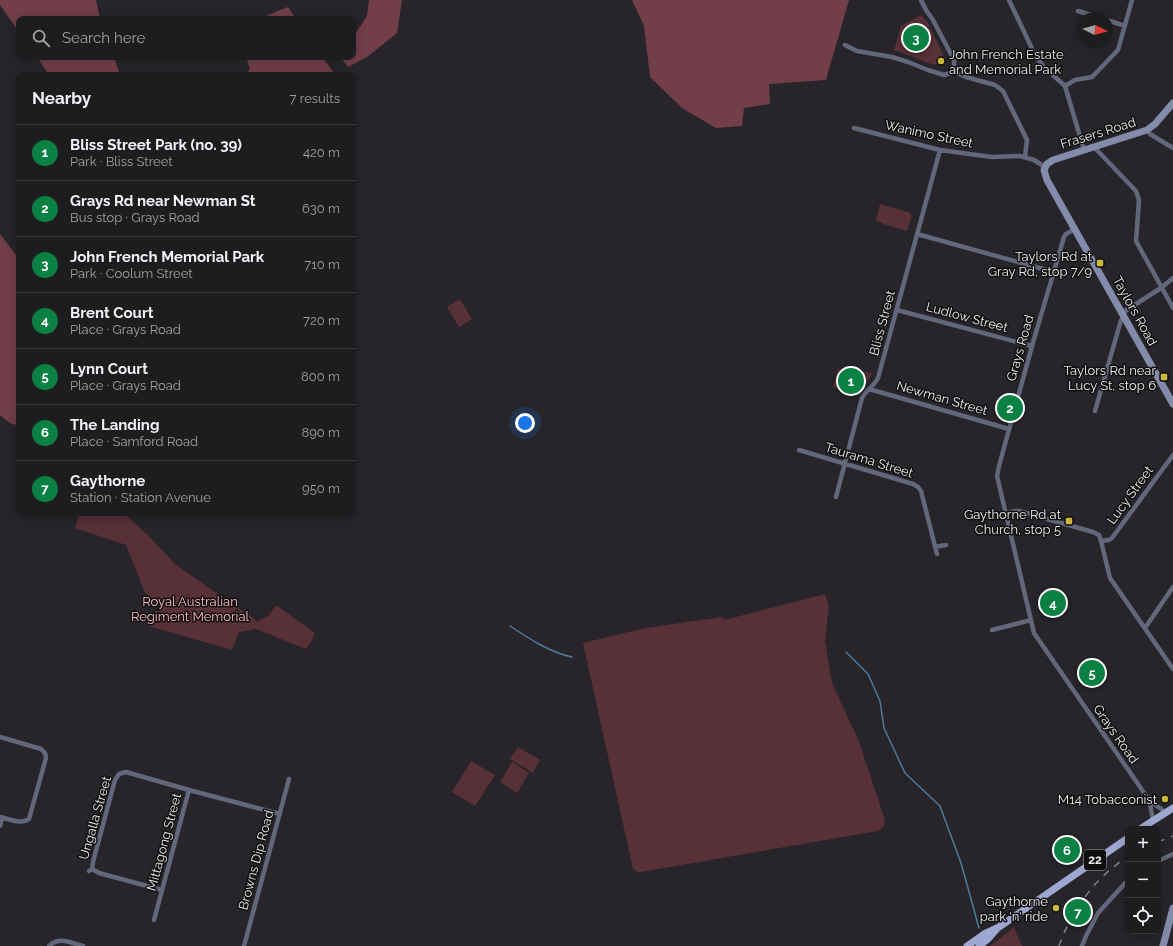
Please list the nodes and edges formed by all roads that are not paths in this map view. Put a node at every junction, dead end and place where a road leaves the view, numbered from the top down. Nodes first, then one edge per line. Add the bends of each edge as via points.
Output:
1 (921, 0) edge
2 (1008, 0) edge
3 (1132, 0) edge
4 (1078, 11) dead end
5 (1081, 12) edge
6 (1113, 22) edge
7 (1125, 26) junction
8 (845, 45) dead end
9 (954, 72) junction
10 (1065, 86) junction
11 (1173, 103) edge
12 (854, 128) dead end
13 (1147, 130) junction
14 (1094, 147) junction
15 (1173, 148) edge
16 (940, 150) junction
17 (1084, 150) junction
18 (1025, 157) junction
19 (1045, 167) junction
20 (1075, 229) junction
21 (917, 234) junction
22 (1054, 272) junction
23 (1173, 278) edge
24 (1161, 288) junction
25 (1173, 308) edge
26 (897, 310) junction
27 (1123, 315) junction
28 (1032, 346) junction
29 (870, 389) junction
30 (1173, 404) edge
31 (1095, 411) dead end
32 (1009, 429) junction
33 (799, 450) dead end
34 (1173, 455) edge
35 (844, 463) junction
36 (836, 497) dead end
37 (1006, 513) junction
38 (1101, 541) junction
39 (946, 545) dead end
40 (935, 547) junction
41 (937, 554) dead end
42 (1173, 587) edge
43 (1031, 620) junction
44 (1145, 628) junction
45 (992, 630) dead end
46 (1173, 669) edge
47 (0, 737) edge
48 (289, 779) dead end
49 (189, 790) junction
50 (1149, 800) junction
51 (1173, 808) edge
52 (1165, 812) junction
53 (280, 814) junction
54 (1, 817) edge
55 (1153, 821) junction
56 (0, 826) edge
57 (1145, 826) edge
58 (1125, 840) edge
59 (1173, 854) edge
60 (1161, 859) edge
61 (1125, 883) edge
62 (162, 890) junction
63 (1173, 908) edge
64 (154, 920) dead end
65 (999, 927) junction
66 (49, 946) edge
67 (83, 946) edge
68 (244, 946) edge
69 (967, 946) edge
70 (979, 946) edge
71 (1082, 946) edge
72 (1163, 946) edge

1 - 9 street via 954,60
2 - 10 street via 1036,57
3 - 7 street
4 - 5 street
6 - 7 street
7 - 10 street via 1118,50 1092,77 1075,80
8 - 9 street via 858,51 892,57 944,75
9 - 18 street via 995,85 1003,91 1027,140
10 - 17 street
11 - 13 street, Frasers Road
12 - 16 street, Wanimo Street
13 - 14 street, Frasers Road
13 - 15 street
14 - 17 street, Frasers Road
14 - 24 street via 1138,196 1136,241
16 - 18 street, Wanimo Street via 992,157
16 - 21 street, Bliss Street
17 - 19 street, Frasers Road via 1053,160
18 - 19 street, Wanimo Street
19 - 20 street, Taylors Road via 1047,180
20 - 22 street, Grays Road via 1064,237
20 - 27 street, Taylors Road
21 - 22 street
21 - 26 street, Bliss Street
22 - 28 street, Grays Road
23 - 24 street
24 - 25 street
24 - 27 street
26 - 28 street, Ludlow Street
26 - 29 street, Bliss Street via 878,378
27 - 30 street, Taylors Road
27 - 31 street
28 - 32 street, Grays Road
29 - 32 street, Newman Street
29 - 35 street, Bliss Street via 862,398
32 - 37 street, Grays Road via 997,476
33 - 35 street, Taurama Street
34 - 38 street, Lucy Street via 1112,538
35 - 36 street, Bliss Street
35 - 40 street, Taurama Street via 918,487
37 - 38 street via 1015,511 1093,532
37 - 43 street, Grays Road
38 - 44 street via 1110,578
39 - 40 street
40 - 41 street, Taurama Street
42 - 44 street
43 - 45 street
43 - 50 street, Grays Road via 1034,633
44 - 46 street
47 - 54 street via 38,748 45,753 46,758 29,818 21,822
48 - 53 street, Browns Dip Road
49 - 53 street, Mittagong Street
49 - 62 street, Mittagong Street
49 - 62 street, Ungalla Street via 126,772 116,778 110,799 91,870
50 - 52 street, Grays Road
50 - 55 street, Grays Road
51 - 52 main road
52 - 55 main road
53 - 68 street, Browns Dip Road
54 - 56 street
55 - 57 main road
58 - 65 main road, 22
59 - 60 street
61 - 71 street via 1098,913
62 - 64 street, Mittagong Street
63 - 72 street
65 - 69 main road, 22
65 - 70 main road, 22
66 - 67 street via 61,940

